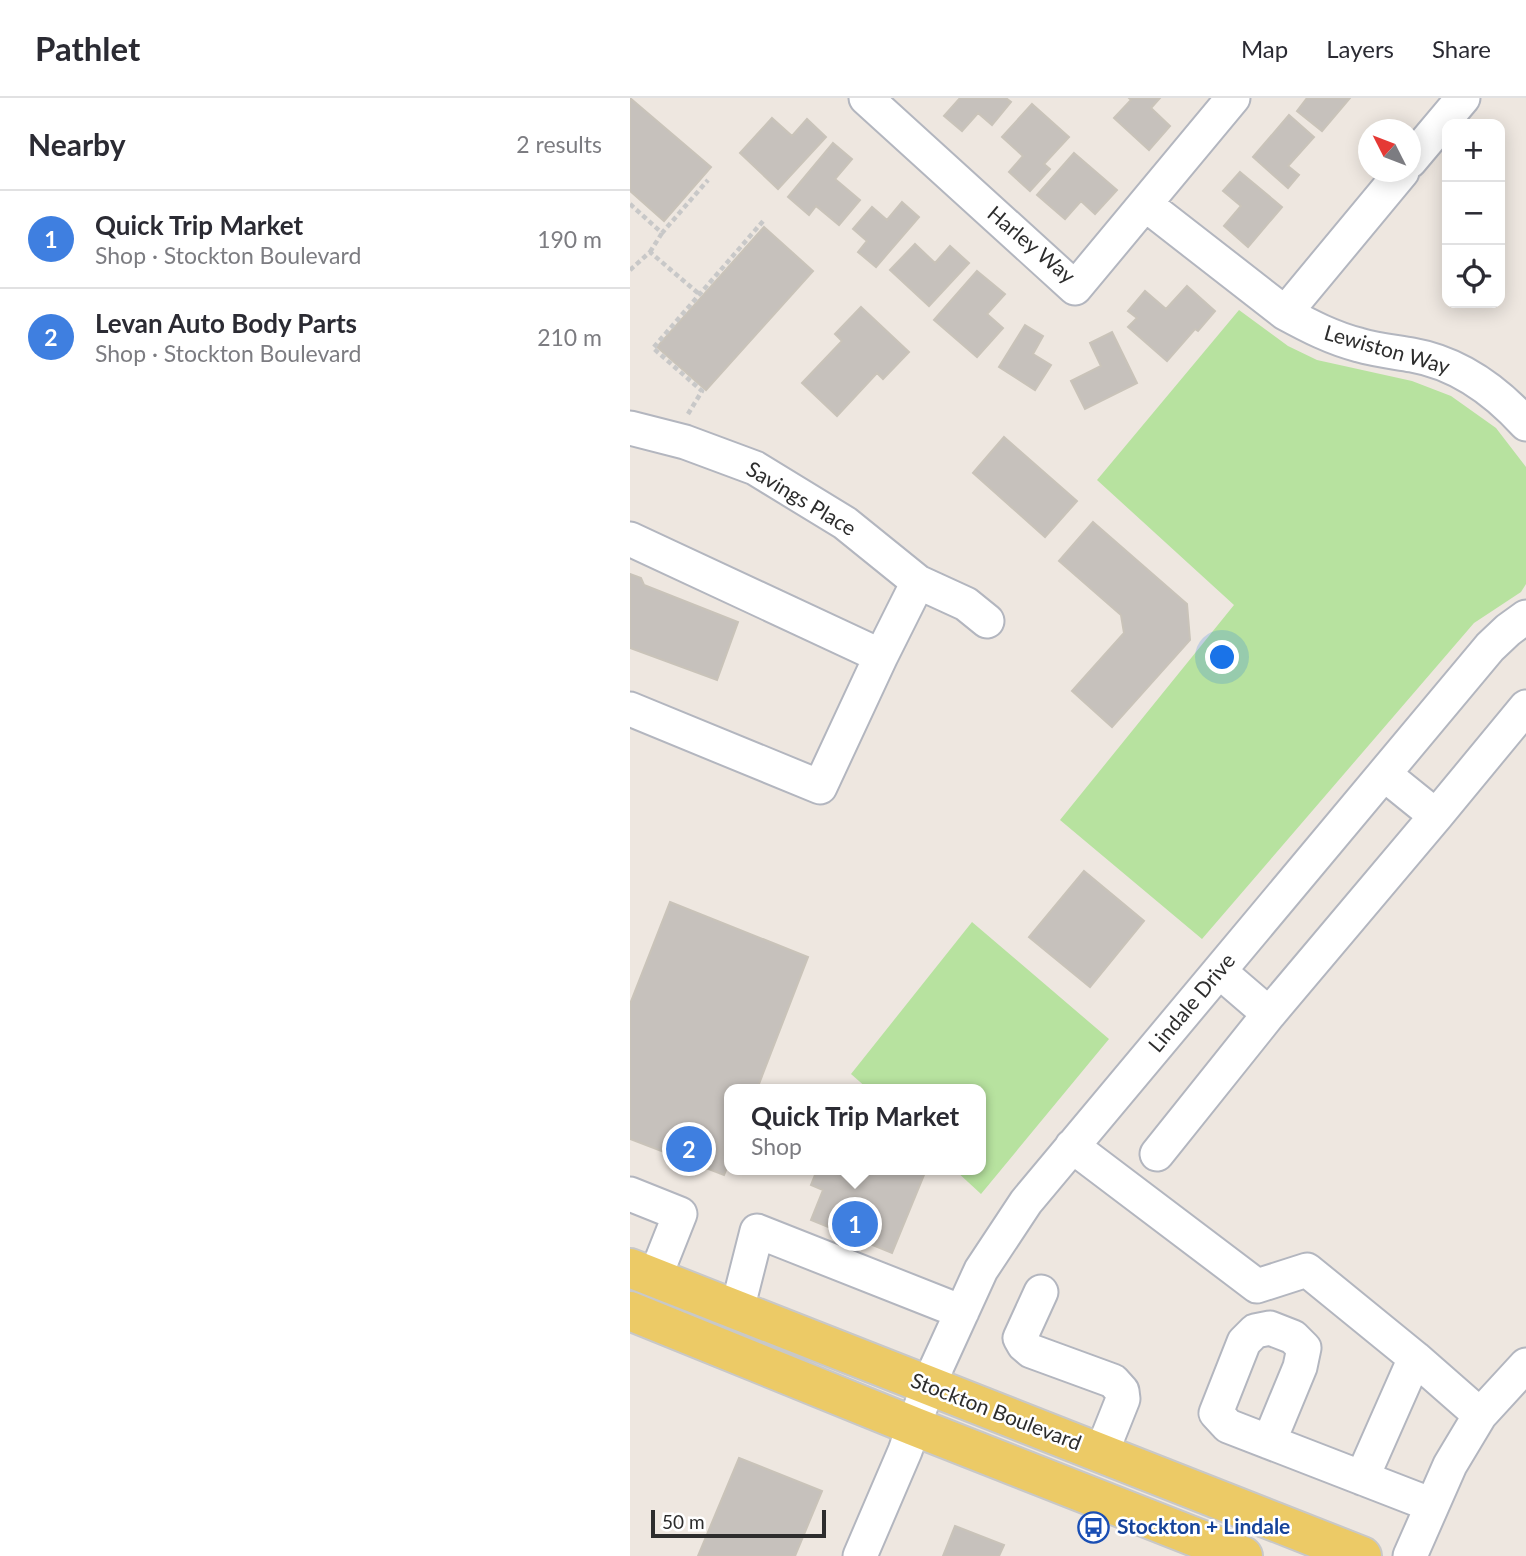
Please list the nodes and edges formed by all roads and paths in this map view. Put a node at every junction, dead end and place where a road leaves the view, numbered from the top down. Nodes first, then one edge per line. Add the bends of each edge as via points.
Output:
1 (866, 98) edge
2 (1233, 98) edge
3 (1463, 98) edge
4 (1421, 148) edge
5 (708, 180) dead end
6 (1394, 182) edge
7 (630, 204) edge
8 (1145, 204) junction
9 (764, 220) dead end
10 (662, 233) junction
11 (650, 252) junction
12 (630, 270) edge
13 (699, 294) junction
14 (1285, 313) junction
15 (688, 415) dead end
16 (1526, 424) edge
17 (630, 428) edge
18 (630, 539) edge
19 (918, 582) junction
20 (1526, 617) edge
21 (987, 621) dead end
22 (881, 656) junction
23 (1526, 707) edge
24 (630, 709) edge
25 (1384, 774) junction
26 (1436, 816) junction
27 (1219, 971) junction
28 (1269, 1014) junction
29 (1072, 1146) junction
30 (1157, 1154) dead end
31 (630, 1194) edge
32 (642, 1272) edge
33 (1041, 1292) dead end
34 (737, 1310) junction
35 (630, 1311) edge
36 (962, 1312) junction
37 (1415, 1358) junction
38 (1526, 1365) edge
39 (928, 1386) junction
40 (1480, 1415) junction
41 (913, 1426) junction
42 (1269, 1442) junction
43 (1101, 1454) junction
44 (1362, 1478) junction
45 (1432, 1505) junction
46 (860, 1556) edge
47 (1243, 1556) edge
48 (1362, 1556) edge
49 (1410, 1556) edge

1 - 8 street, Harley Way via 1075,288
2 - 8 street, Harley Way
3 - 4 street
5 - 10 path
6 - 14 street
7 - 10 path
8 - 14 street, Lewiston Way
9 - 13 path
10 - 11 path
11 - 12 path
11 - 13 path
13 - 15 path via 653,348 702,391
14 - 16 street, Lewiston Way via 1335,338 1415,355 1465,374
17 - 19 street, Savings Place via 755,468 845,523
18 - 22 street
19 - 21 street, Savings Place via 966,604
19 - 22 street
20 - 25 street, Lindale Drive via 1490,647
22 - 24 street via 820,788
23 - 26 street
25 - 26 street
25 - 27 street, Lindale Drive
26 - 28 street
27 - 28 street
27 - 29 street, Lindale Drive
28 - 30 street
29 - 36 street, Lindale Drive via 1026,1202 981,1270
29 - 37 street via 1257,1286 1307,1270
31 - 32 street via 680,1214
32 - 34 main road, Stockton Boulevard
33 - 43 street via 1020,1338 1024,1345 1113,1381 1122,1391
34 - 36 street via 757,1231
34 - 39 main road, Stockton Boulevard
35 - 41 main road, Stockton Boulevard
36 - 39 street, Lindale Drive
37 - 40 street
37 - 44 street
38 - 40 street
39 - 41 street, Lindale Drive
39 - 43 main road, Stockton Boulevard
40 - 45 street
41 - 46 street, Lindale Drive
41 - 47 main road, Stockton Boulevard
42 - 42 street via 1304,1348 1293,1337 1270,1328 1255,1331 1244,1342 1216,1413 1228,1426
42 - 44 street
43 - 48 main road, Stockton Boulevard
44 - 45 street
45 - 49 street

